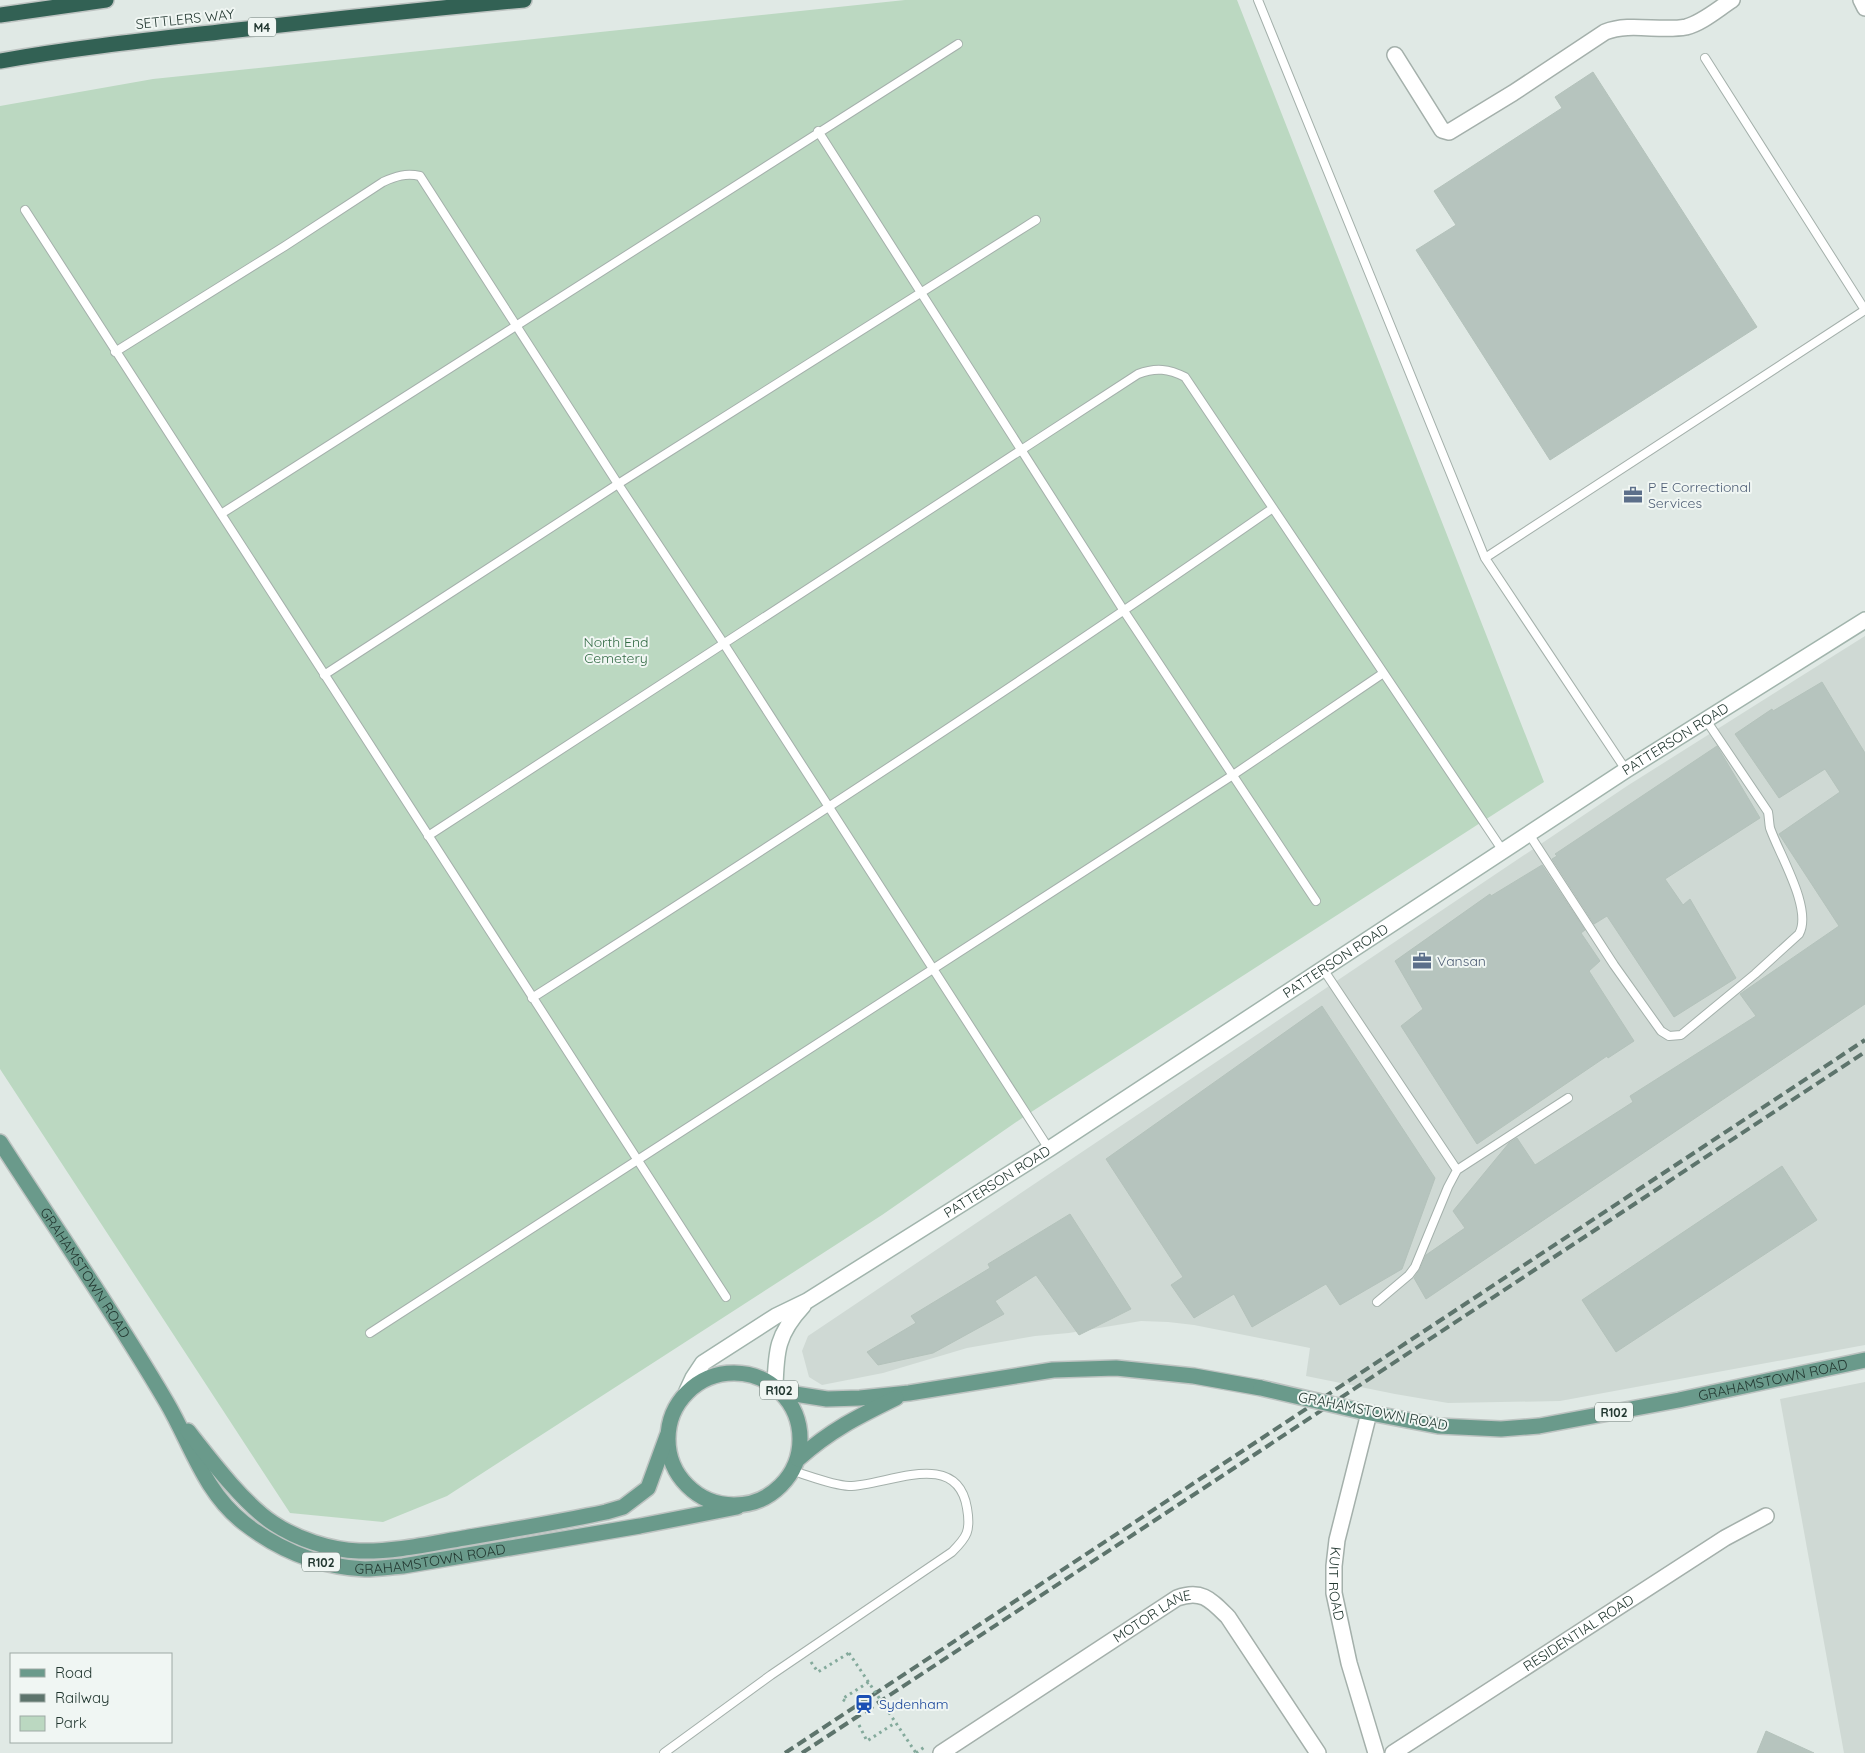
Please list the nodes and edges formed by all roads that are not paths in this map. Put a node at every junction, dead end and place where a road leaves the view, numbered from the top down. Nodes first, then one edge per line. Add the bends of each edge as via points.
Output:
1 (106, 0) edge
2 (524, 0) edge
3 (1258, 0) edge
4 (1732, 0) edge
5 (1861, 0) edge
6 (1865, 8) edge
7 (0, 15) edge
8 (958, 44) dead end
9 (1395, 55) dead end
10 (1705, 58) dead end
11 (0, 61) edge
12 (818, 132) junction
13 (25, 210) dead end
14 (1036, 220) dead end
15 (921, 291) junction
16 (1865, 310) edge
17 (516, 326) junction
18 (115, 352) junction
19 (1021, 450) junction
20 (618, 484) junction
21 (1273, 508) junction
22 (221, 514) junction
23 (1485, 558) junction
24 (1124, 612) junction
25 (1865, 620) edge
26 (724, 644) junction
27 (1382, 674) junction
28 (324, 675) junction
29 (1706, 720) junction
30 (1626, 770) junction
31 (1233, 775) junction
32 (830, 807) junction
33 (1529, 834) junction
34 (428, 836) junction
35 (1503, 851) junction
36 (1316, 901) dead end
37 (934, 967) junction
38 (1323, 969) junction
39 (532, 998) junction
40 (1568, 1098) dead end
41 (0, 1142) edge
42 (1049, 1149) junction
43 (636, 1159) junction
44 (1457, 1170) junction
45 (726, 1297) dead end
46 (807, 1301) junction
47 (1377, 1302) dead end
48 (370, 1333) dead end
49 (1865, 1360) edge
50 (778, 1390) junction
51 (687, 1391) junction
52 (909, 1393) junction
53 (168, 1404) junction
54 (1364, 1412) junction
55 (667, 1436) junction
56 (795, 1465) junction
57 (737, 1507) junction
58 (1766, 1516) dead end
59 (664, 1753) edge
60 (941, 1753) edge
61 (1318, 1753) edge
62 (1376, 1753) edge
63 (1393, 1753) edge

1 - 7 highway
2 - 11 highway, SETTLERS WAY / M4 via 128,42
3 - 23 lane
4 - 9 street via 1689,26 1622,28 1605,32 1449,132 1442,130
5 - 6 street
8 - 12 lane
10 - 16 lane
12 - 15 lane
12 - 17 lane
13 - 18 lane
14 - 15 lane
15 - 19 lane
15 - 20 lane
16 - 23 lane
17 - 18 lane via 426,183 420,176 410,174 383,182
17 - 20 lane
17 - 22 lane
18 - 22 lane
19 - 21 lane via 1138,374 1167,370 1185,378
19 - 24 lane
19 - 26 lane
20 - 26 lane
20 - 28 lane
21 - 24 lane
21 - 27 lane
22 - 28 lane
23 - 30 lane
24 - 31 lane
24 - 32 lane
25 - 29 street, PATTERSON ROAD
26 - 32 lane
26 - 34 lane
27 - 31 lane
27 - 35 lane
28 - 34 lane
29 - 30 street, PATTERSON ROAD
29 - 33 lane via 1768,812 1770,827 1803,912 1803,926 1799,934 1756,974 1681,1035 1669,1036 1660,1031
30 - 33 street, PATTERSON ROAD
31 - 36 lane
31 - 37 lane
32 - 37 lane
32 - 39 lane
33 - 35 street, PATTERSON ROAD
34 - 39 lane
35 - 38 street, PATTERSON ROAD
37 - 42 lane
37 - 43 lane
38 - 42 street, PATTERSON ROAD
38 - 44 lane
39 - 43 lane
40 - 44 lane
41 - 53 main road, GRAHAMSTOWN ROAD / R102
42 - 46 street, PATTERSON ROAD
43 - 45 lane
43 - 48 lane
44 - 47 lane via 1415,1267
46 - 50 street, PATTERSON ROAD via 782,1333 778,1349
46 - 51 street, PATTERSON ROAD via 776,1316 703,1363
49 - 54 main road, GRAHAMSTOWN ROAD / R102 via 1539,1426 1501,1429 1438,1426
50 - 51 main road, GRAHAMSTOWN ROAD / R102 via 759,1377 740,1372 703,1380
50 - 52 main road, GRAHAMSTOWN ROAD / R102 via 827,1399
50 - 56 main road, R102 via 795,1412 801,1436
51 - 55 main road, GRAHAMSTOWN ROAD / R102 via 673,1412
52 - 54 main road, GRAHAMSTOWN ROAD / R102, bridge via 1053,1370 1116,1368 1194,1376
52 - 56 main road, GRAHAMSTOWN ROAD / R102 via 820,1439
53 - 55 main road, GRAHAMSTOWN ROAD / R102 via 230,1482 272,1523 312,1542 357,1551 410,1548 597,1514 623,1506 648,1488
53 - 57 main road, GRAHAMSTOWN ROAD / R102 via 204,1476 222,1502 242,1522 262,1535 293,1553 325,1563 366,1569 403,1566
54 - 62 street, KUIT ROAD via 1337,1540 1334,1594
55 - 57 main road, GRAHAMSTOWN ROAD / R102 via 672,1465 689,1489 714,1504
56 - 57 main road, GRAHAMSTOWN ROAD / R102 via 779,1489 760,1502
56 - 59 lane via 834,1484 848,1486 869,1485 910,1474 942,1475 960,1490 967,1506 969,1525 965,1540
58 - 63 street, RESIDENTIAL ROAD via 1718,1543
60 - 61 street, MOTOR LANE via 1177,1598 1195,1593 1212,1601 1228,1617

